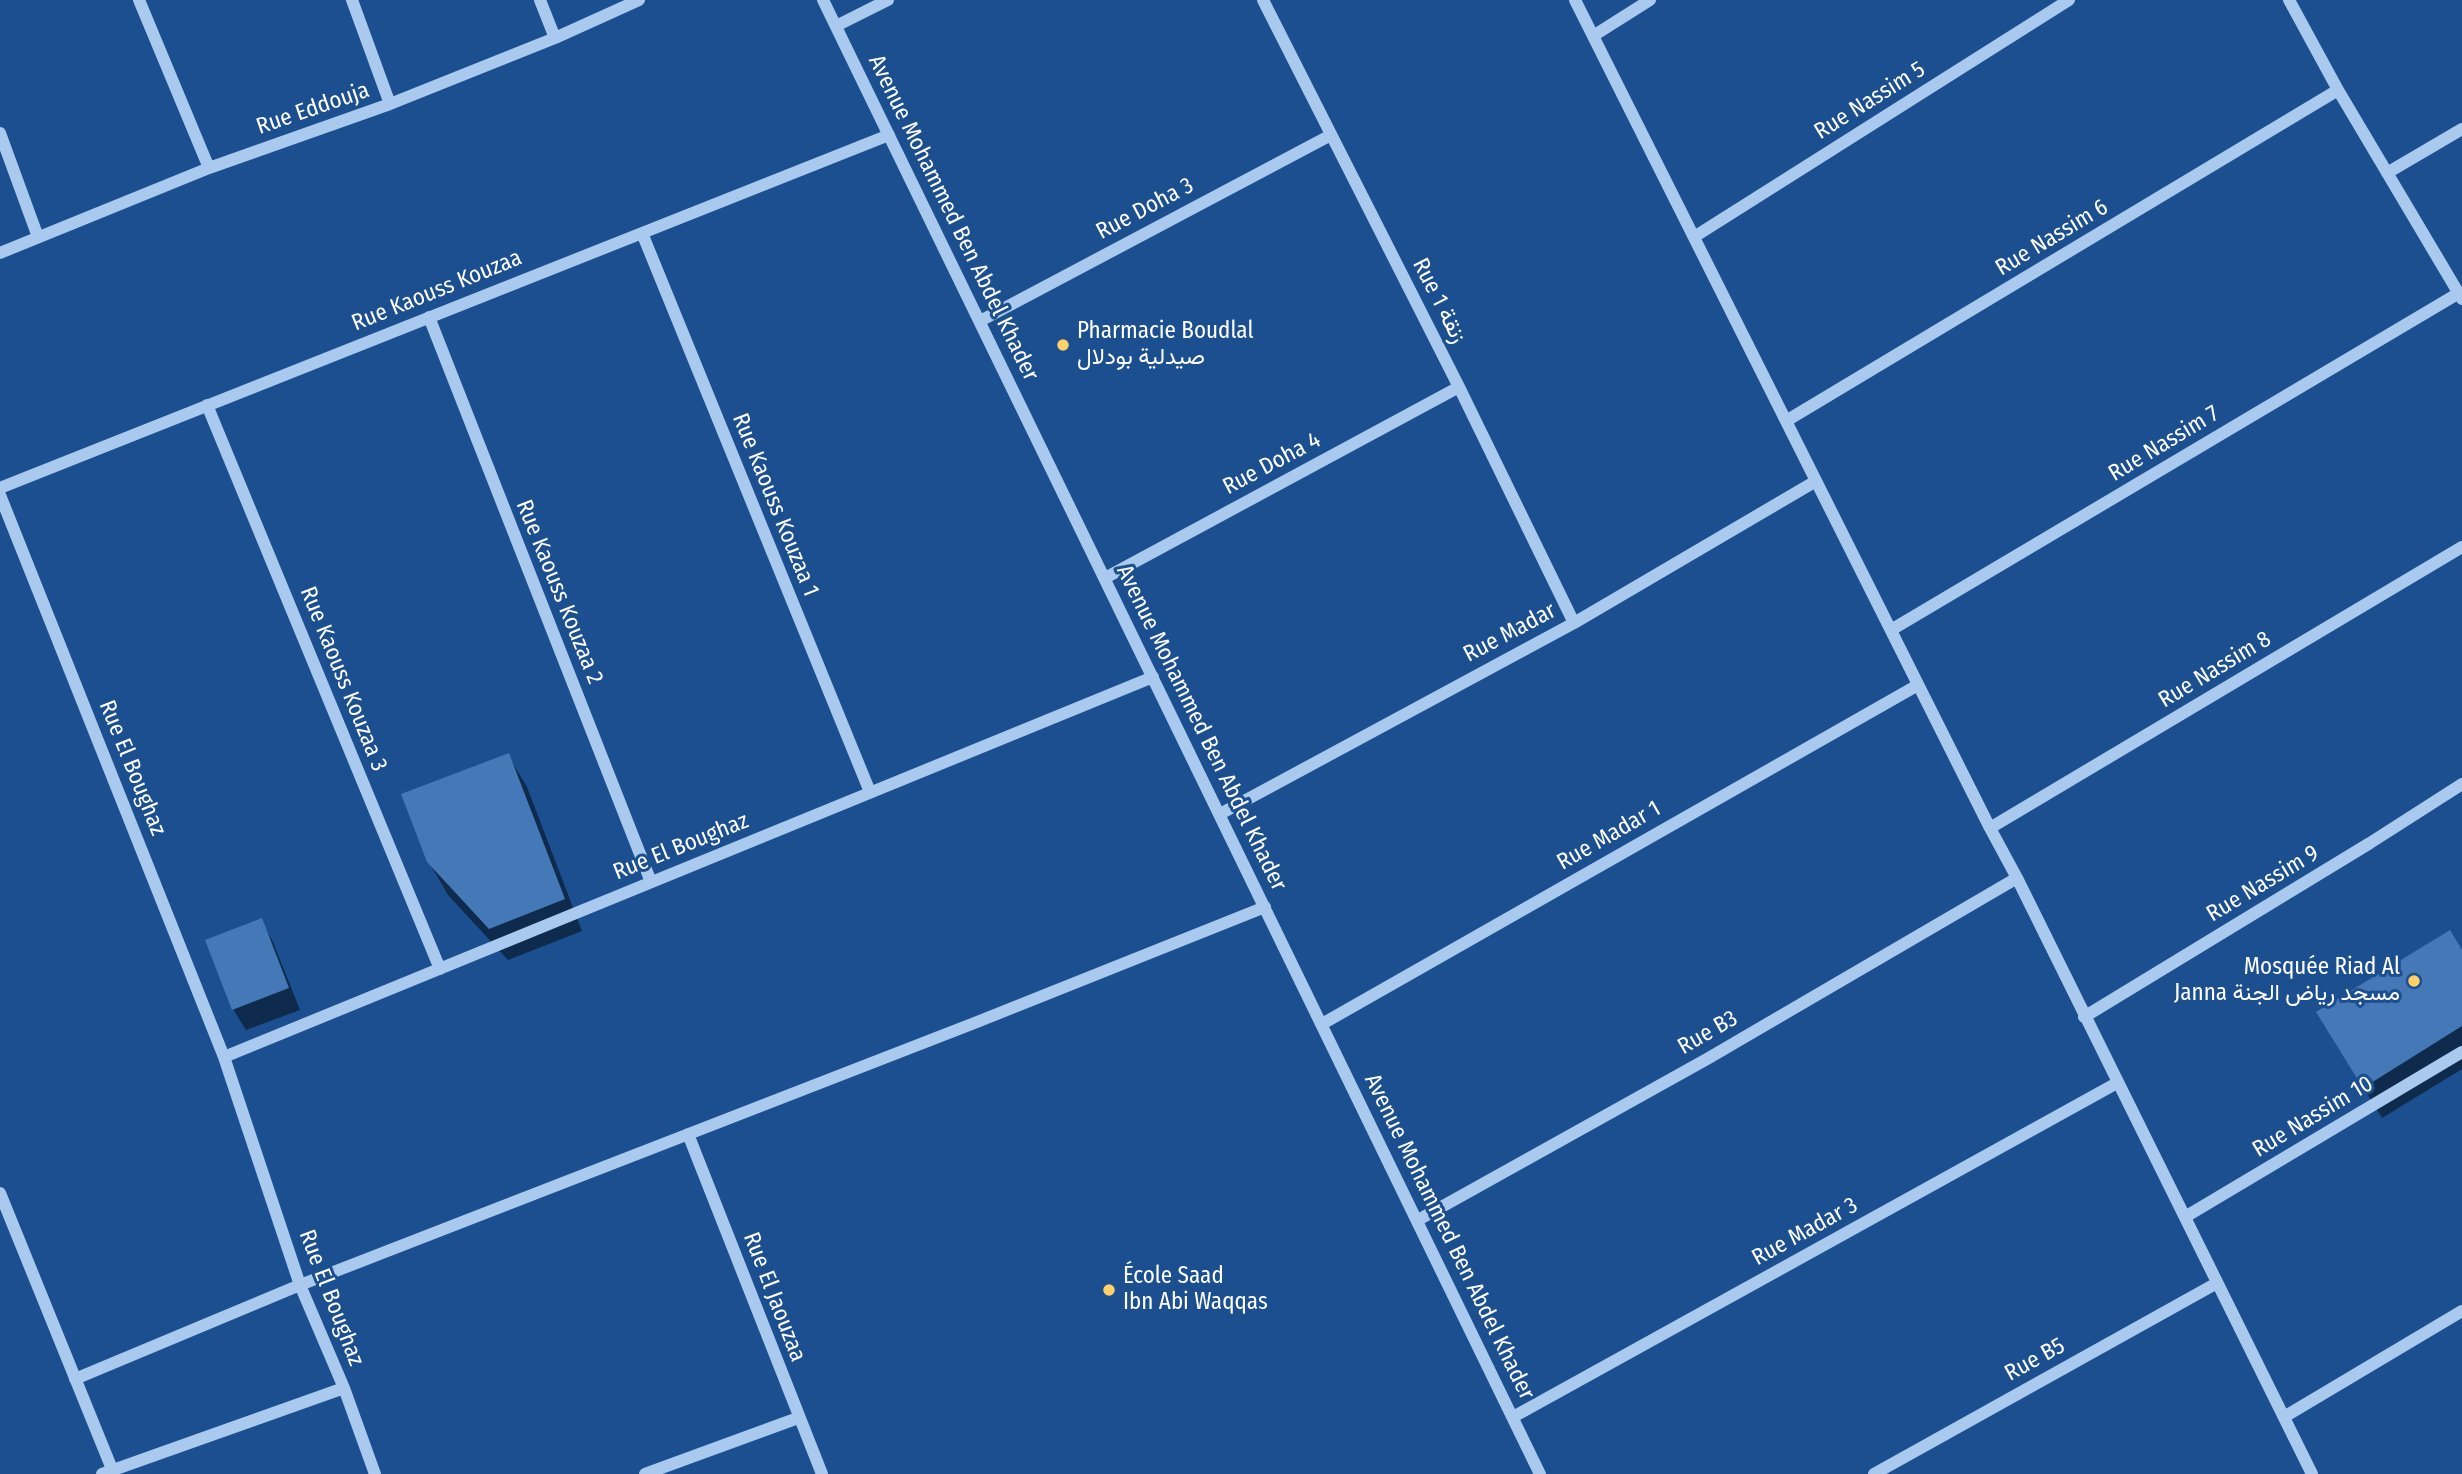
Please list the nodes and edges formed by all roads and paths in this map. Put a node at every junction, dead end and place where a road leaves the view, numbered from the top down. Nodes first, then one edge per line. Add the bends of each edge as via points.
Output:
1 (139, 0) edge
2 (352, 0) edge
3 (540, 0) edge
4 (639, 0) edge
5 (823, 0) edge
6 (888, 0) edge
7 (1263, 0) edge
8 (1575, 0) edge
9 (1650, 0) edge
10 (2069, 0) edge
11 (2294, 2) edge
12 (836, 26) junction
13 (1593, 36) junction
14 (555, 38) junction
15 (2338, 90) junction
16 (390, 104) junction
17 (2462, 129) edge
18 (0, 133) edge
19 (889, 135) junction
20 (1331, 135) junction
21 (209, 168) junction
22 (2388, 173) junction
23 (642, 233) junction
24 (38, 237) junction
25 (1694, 237) junction
26 (0, 253) edge
27 (2460, 296) edge
28 (429, 317) junction
29 (980, 321) junction
30 (1459, 387) junction
31 (207, 405) junction
32 (1786, 421) junction
33 (1816, 481) junction
34 (0, 488) edge
35 (0, 495) edge
36 (2462, 547) edge
37 (1105, 578) junction
38 (1574, 623) junction
39 (1891, 630) junction
40 (1153, 677) junction
41 (1918, 685) junction
42 (2462, 784) edge
43 (870, 792) junction
44 (1220, 814) junction
45 (1990, 828) junction
46 (2017, 878) junction
47 (651, 882) junction
48 (1265, 907) junction
49 (440, 969) junction
50 (2084, 1017) junction
51 (1322, 1024) junction
52 (2462, 1052) edge
53 (224, 1057) junction
54 (2117, 1083) junction
55 (688, 1135) junction
56 (0, 1193) edge
57 (2185, 1217) junction
58 (1418, 1220) junction
59 (2217, 1283) junction
60 (300, 1285) junction
61 (2462, 1311) edge
62 (75, 1379) junction
63 (344, 1388) junction
64 (1513, 1417) junction
65 (2284, 1417) junction
66 (799, 1418) junction
67 (109, 1473) edge
68 (2310, 1473) edge
69 (374, 1474) edge
70 (645, 1474) edge
71 (822, 1474) edge
72 (1541, 1474) edge
73 (1874, 1474) edge

1 - 21 street
2 - 16 street
3 - 14 street
4 - 14 street, Rue Eddouja
5 - 12 street, Avenue Mohammed Ben Abdel Khader
6 - 12 street
7 - 20 street, Rue 1 زنقة
8 - 13 street
9 - 13 street
10 - 25 street, Rue Nassim 5
11 - 15 street
12 - 19 street, Avenue Mohammed Ben Abdel Khader
13 - 25 street
14 - 16 street, Rue Eddouja
15 - 22 street
15 - 32 street, Rue Nassim 6
16 - 21 street, Rue Eddouja
17 - 22 street
18 - 24 street
19 - 23 street, Rue Kaouss Kouzaa
19 - 29 street, Avenue Mohammed Ben Abdel Khader
20 - 29 street, Rue Doha 3
20 - 30 street, Rue 1 زنقة
21 - 24 street, Rue Eddouja
22 - 27 street
23 - 28 street, Rue Kaouss Kouzaa
23 - 43 street, Rue Kaouss Kouzaa 1
24 - 26 street, Rue Eddouja
25 - 32 street
27 - 39 street, Rue Nassim 7
28 - 31 street, Rue Kaouss Kouzaa
28 - 47 street, Rue Kaouss Kouzaa 2
29 - 37 street, Avenue Mohammed Ben Abdel Khader
30 - 37 street, Rue Doha 4
30 - 38 street, Rue 1 زنقة
31 - 34 street, Rue Kaouss Kouzaa
31 - 49 street, Rue Kaouss Kouzaa 3
32 - 33 street
33 - 38 street, Rue Madar
33 - 39 street
35 - 53 street, Rue El Boughaz
36 - 45 street, Rue Nassim 8
37 - 40 street, Avenue Mohammed Ben Abdel Khader
38 - 44 street, Rue Madar
39 - 41 street
40 - 43 street, Rue El Boughaz
40 - 44 street, Avenue Mohammed Ben Abdel Khader
41 - 45 street
41 - 51 street, Rue Madar 1
42 - 50 street, Rue Nassim 9
43 - 47 street, Rue El Boughaz
44 - 48 street, Avenue Mohammed Ben Abdel Khader
45 - 46 street
46 - 50 street
46 - 58 street, Rue B3
47 - 49 street, Rue El Boughaz
48 - 51 street, Avenue Mohammed Ben Abdel Khader
48 - 55 street
49 - 53 street, Rue El Boughaz
50 - 54 street
51 - 58 street, Avenue Mohammed Ben Abdel Khader
52 - 57 street, Rue Nassim 10
53 - 60 street, Rue El Boughaz
54 - 57 street
54 - 64 street, Rue Madar 3
55 - 60 street
55 - 66 street, Rue El Jaouzaa
56 - 62 street
57 - 59 street
58 - 64 street, Avenue Mohammed Ben Abdel Khader
59 - 65 street
59 - 73 street, Rue B5
60 - 62 street
60 - 63 street, Rue El Boughaz
61 - 65 street
62 - 67 street
63 - 67 street
63 - 69 street, Rue El Boughaz
64 - 72 street, Avenue Mohammed Ben Abdel Khader
65 - 68 street
66 - 70 street
66 - 71 street, Rue El Jaouzaa

